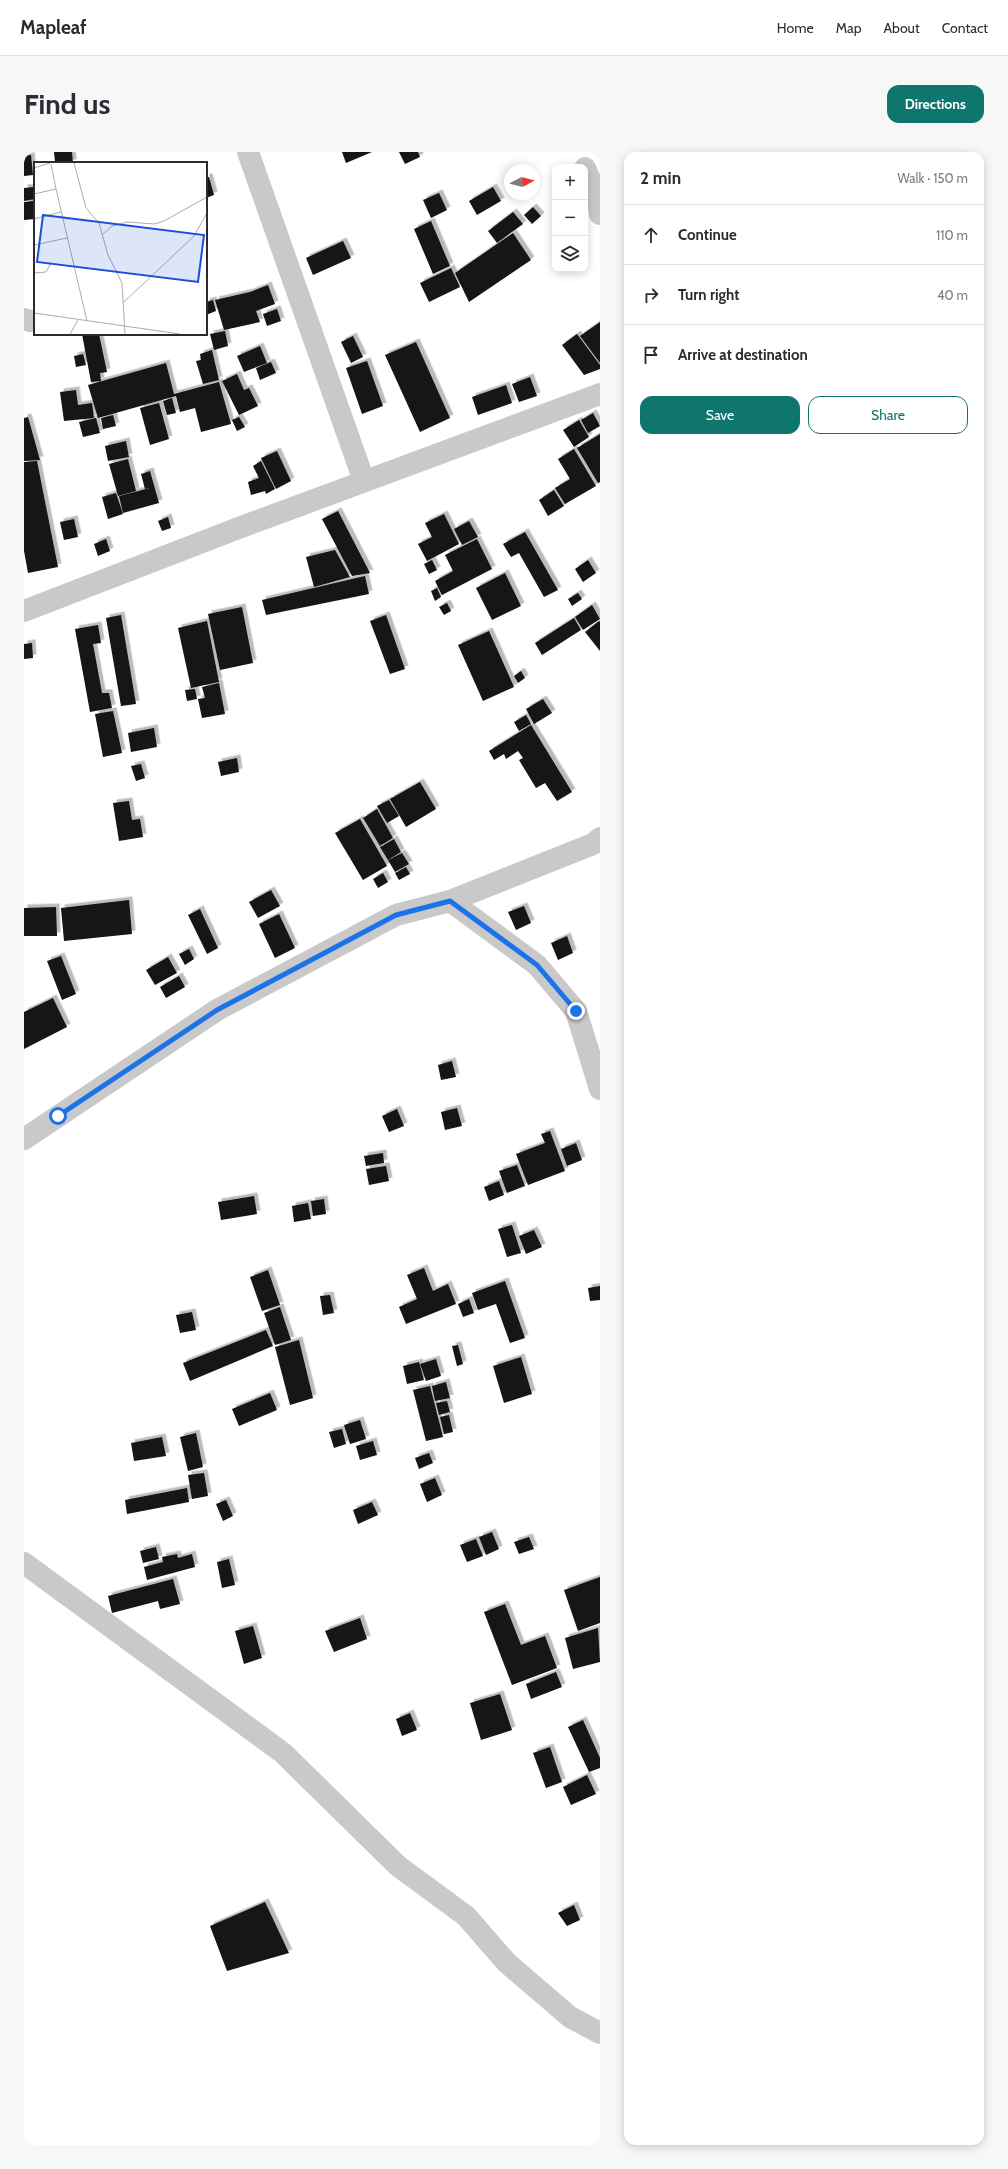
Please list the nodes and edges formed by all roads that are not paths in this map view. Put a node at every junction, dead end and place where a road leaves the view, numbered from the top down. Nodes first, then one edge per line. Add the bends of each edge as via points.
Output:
1 (248, 152) edge
2 (578, 152) edge
3 (584, 164) edge
4 (588, 174) edge
5 (600, 214) edge
6 (600, 394) edge
7 (364, 481) junction
8 (24, 611) edge
9 (600, 838) edge
10 (450, 901) junction
11 (600, 1089) edge
12 (24, 1139) edge
13 (24, 1563) edge
14 (600, 2034) edge

1 - 7 street
2 - 3 street
4 - 5 street via 597,195
6 - 7 street
7 - 8 street
9 - 10 street via 593,844
10 - 11 street via 537,965 576,1011
10 - 12 street via 396,915 217,1010
13 - 14 street via 283,1753 398,1866 466,1916 507,1963 570,2017

